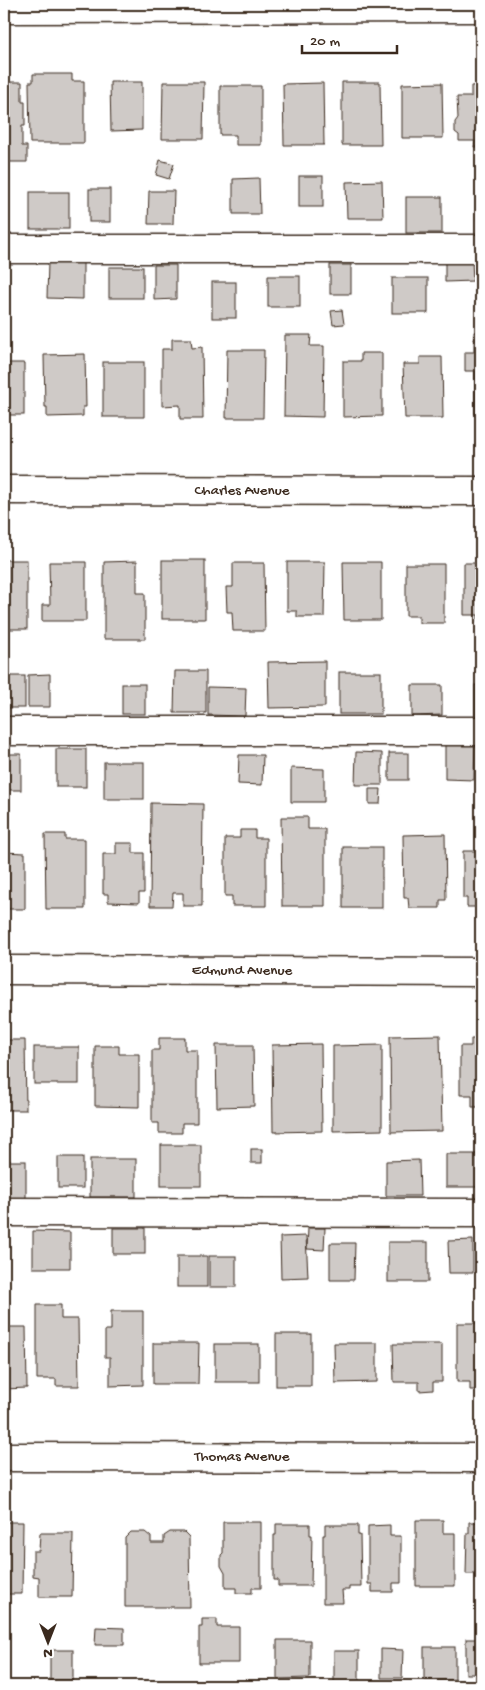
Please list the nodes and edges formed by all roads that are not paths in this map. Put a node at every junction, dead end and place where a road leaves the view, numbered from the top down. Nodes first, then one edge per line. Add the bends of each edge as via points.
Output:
1 (481, 8) edge
2 (4, 9) edge
3 (4, 249) edge
4 (481, 249) edge
5 (4, 490) edge
6 (481, 491) edge
7 (4, 731) edge
8 (481, 731) edge
9 (4, 970) edge
10 (481, 972) edge
11 (4, 1212) edge
12 (481, 1213) edge
13 (4, 1457) edge
14 (481, 1458) edge

1 - 2 street
3 - 4 street
5 - 6 street, Charles Avenue
7 - 8 street
9 - 10 street, Edmund Avenue
11 - 12 street
13 - 14 street, Thomas Avenue

